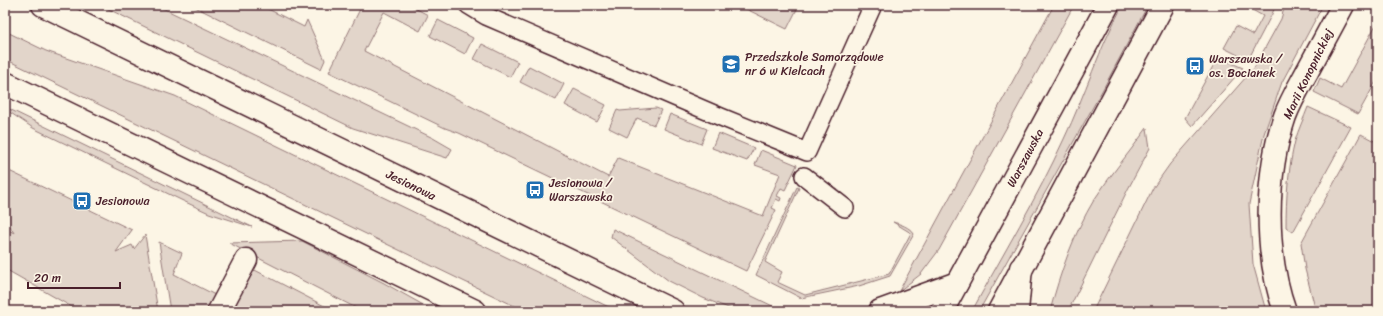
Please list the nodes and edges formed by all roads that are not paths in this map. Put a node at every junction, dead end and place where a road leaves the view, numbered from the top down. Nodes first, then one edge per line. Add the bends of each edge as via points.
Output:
1 (43, 5) edge
2 (468, 5) edge
3 (873, 5) edge
4 (1108, 5) edge
5 (1164, 5) edge
6 (1343, 5) edge
7 (5, 83) edge
8 (804, 176) dead end
9 (845, 208) dead end
10 (246, 260) dead end
11 (1022, 268) junction
12 (957, 283) junction
13 (219, 311) edge
14 (475, 311) edge
15 (673, 311) edge
16 (880, 311) edge
17 (942, 311) edge
18 (998, 311) edge
19 (1017, 311) edge
20 (1285, 311) edge

1 - 15 main road, Jesionowa
2 - 3 lane via 486,16 807,152
4 - 12 main road, Warszawska
5 - 11 main road
6 - 20 main road, Marii Konopnickiej via 1296,92 1277,144 1270,202 1270,233 1276,281
7 - 14 main road
8 - 9 lane
10 - 13 main road
11 - 18 main road
11 - 19 main road
12 - 16 main road
12 - 17 main road, Warszawska

